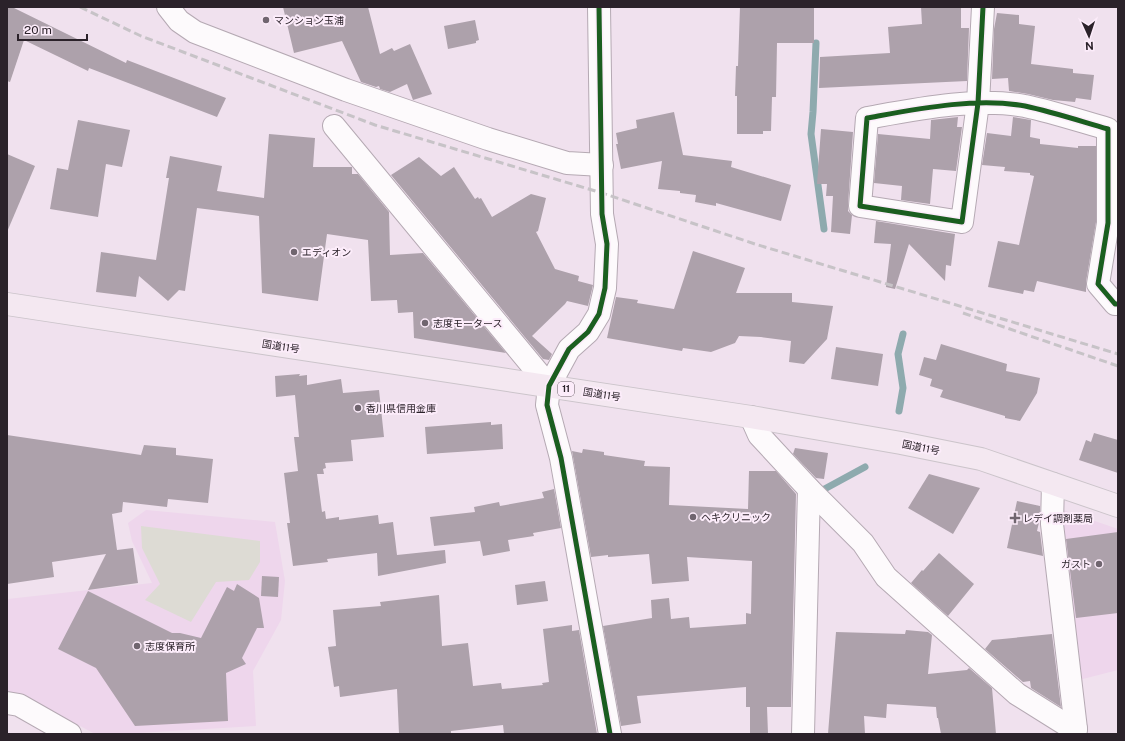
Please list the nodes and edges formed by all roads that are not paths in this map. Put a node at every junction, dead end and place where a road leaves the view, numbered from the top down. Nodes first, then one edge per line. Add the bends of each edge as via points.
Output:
1 (168, 7) edge
2 (599, 7) edge
3 (983, 7) edge
4 (978, 103) junction
5 (334, 126) dead end
6 (602, 165) junction
7 (7, 304) edge
8 (1118, 304) edge
9 (549, 386) junction
10 (751, 417) junction
11 (1053, 484) junction
12 (809, 489) junction
13 (1118, 506) edge
14 (7, 703) edge
15 (1076, 731) edge
16 (70, 734) edge
17 (610, 734) edge
18 (803, 734) edge

1 - 6 street via 179,21 195,32 346,90 567,163
2 - 6 street
3 - 4 street
4 - 4 street via 914,109 867,118 860,206 962,222
4 - 8 street via 1024,106 1108,129 1108,223 1098,284 1115,304
5 - 9 street
6 - 9 street via 602,214 607,244 605,288 599,314 588,332 569,350
7 - 9 highway, 国道11号 / 11
9 - 10 highway, 国道11号 / 11
9 - 17 street via 547,405 561,458
10 - 11 highway, 国道11号 / 11 via 981,459
10 - 12 street via 759,435
11 - 13 highway, 国道11号 / 11
11 - 15 street via 1052,524
12 - 15 street via 863,544 886,577 1017,694
12 - 18 street
14 - 16 street via 19,705

